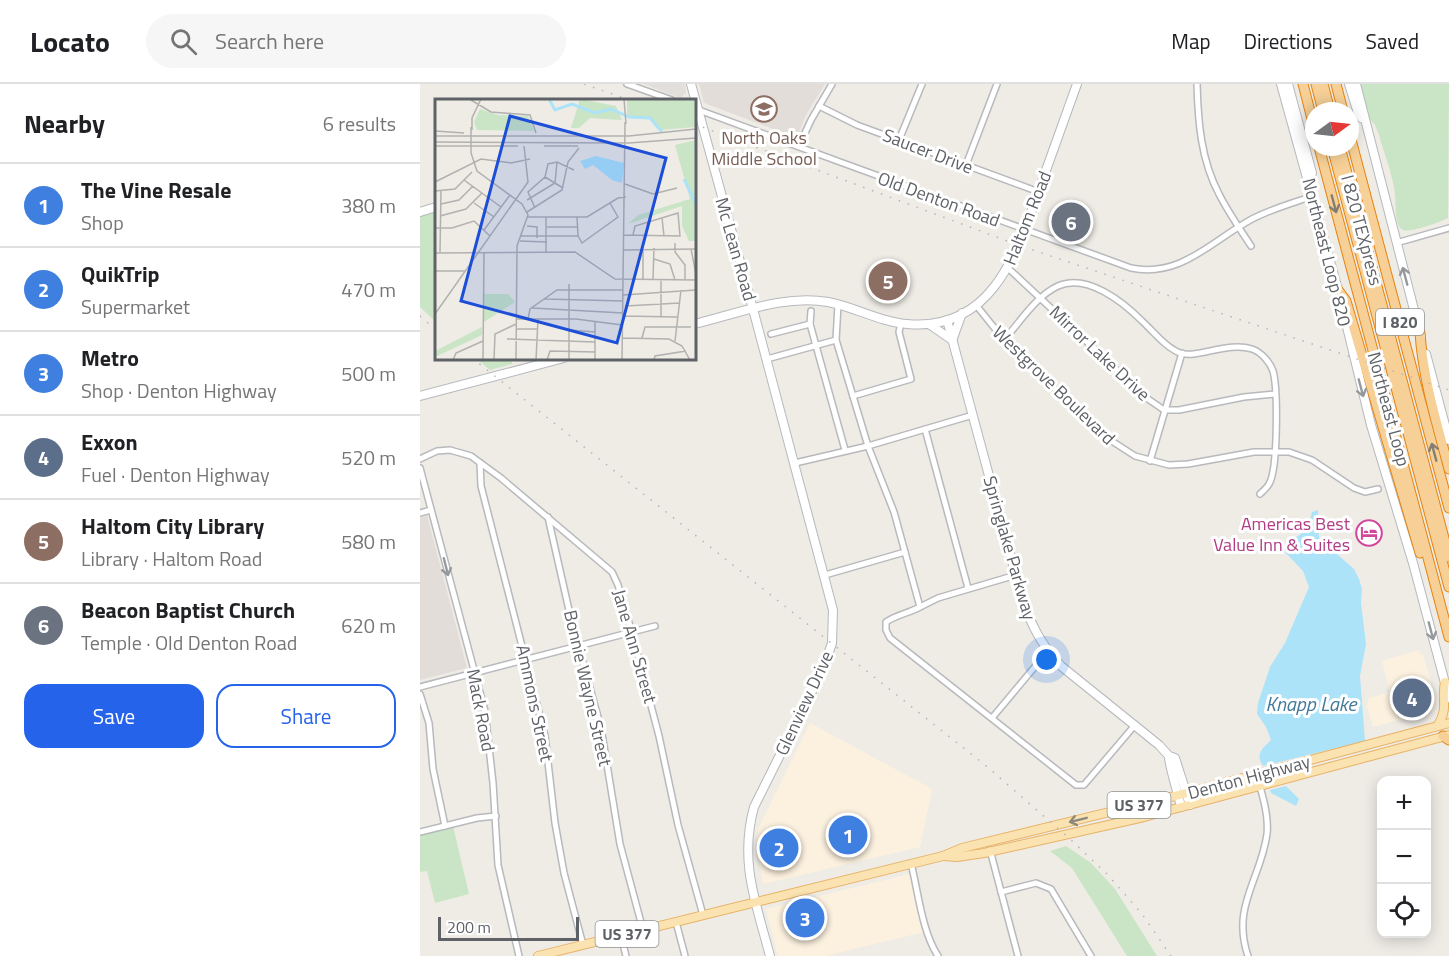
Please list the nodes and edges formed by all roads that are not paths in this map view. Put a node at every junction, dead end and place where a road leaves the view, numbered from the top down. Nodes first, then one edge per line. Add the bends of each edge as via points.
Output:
1 (627, 84) edge
2 (691, 84) edge
3 (832, 84) edge
4 (922, 84) edge
5 (997, 84) edge
6 (1077, 84) edge
7 (1197, 84) edge
8 (1281, 84) edge
9 (1288, 84) edge
10 (1303, 84) edge
11 (1316, 84) edge
12 (1323, 84) edge
13 (1336, 84) edge
14 (1349, 84) edge
15 (1356, 84) edge
16 (669, 99) edge
17 (694, 99) edge
18 (1308, 102) edge
19 (1321, 102) edge
20 (1328, 102) edge
21 (1341, 102) edge
22 (819, 106) junction
23 (696, 110) edge
24 (1366, 124) junction
25 (705, 137) junction
26 (696, 140) edge
27 (899, 140) junction
28 (799, 146) junction
29 (1321, 156) edge
30 (1334, 156) edge
31 (1342, 156) edge
32 (1355, 156) edge
33 (966, 165) junction
34 (1309, 181) junction
35 (1038, 192) junction
36 (1313, 196) junction
37 (435, 207) edge
38 (420, 212) edge
39 (1239, 226) junction
40 (1449, 228) edge
41 (1024, 230) junction
42 (1396, 243) junction
43 (1251, 246) dead end
44 (1008, 268) junction
45 (1338, 290) junction
46 (1041, 298) junction
47 (838, 305) junction
48 (976, 305) junction
49 (753, 309) junction
50 (812, 311) dead end
51 (962, 314) junction
52 (947, 321) junction
53 (696, 323) edge
54 (810, 324) junction
55 (902, 324) junction
56 (930, 324) junction
57 (1420, 333) junction
58 (771, 334) dead end
59 (837, 340) junction
60 (952, 340) junction
61 (1004, 340) junction
62 (816, 345) junction
63 (1182, 353) junction
64 (767, 359) junction
65 (556, 360) edge
66 (1275, 394) junction
67 (420, 396) edge
68 (853, 396) junction
69 (1164, 410) junction
70 (973, 415) junction
71 (925, 429) junction
72 (1449, 440) edge
73 (867, 446) junction
74 (845, 450) junction
75 (1276, 451) junction
76 (420, 459) edge
77 (1150, 461) junction
78 (480, 463) junction
79 (795, 463) junction
80 (420, 468) edge
81 (1449, 469) edge
82 (1378, 489) dead end
83 (1260, 494) dead end
84 (1449, 508) edge
85 (431, 510) junction
86 (420, 513) edge
87 (548, 517) junction
88 (905, 552) junction
89 (1449, 557) edge
90 (825, 575) junction
91 (1016, 575) junction
92 (1449, 587) edge
93 (968, 588) junction
94 (920, 607) junction
95 (1441, 608) junction
96 (655, 626) dead end
97 (632, 633) junction
98 (1449, 637) edge
99 (578, 646) junction
100 (1048, 651) junction
101 (526, 660) junction
102 (474, 673) junction
103 (1445, 682) junction
104 (420, 687) edge
105 (420, 694) edge
106 (1449, 698) edge
107 (992, 718) junction
108 (1449, 723) edge
109 (1134, 725) junction
110 (1438, 725) junction
111 (1406, 735) junction
112 (1447, 737) edge
113 (1400, 748) junction
114 (1257, 774) junction
115 (1260, 786) junction
116 (1183, 794) junction
117 (1186, 806) junction
118 (496, 816) junction
119 (445, 826) junction
120 (420, 832) edge
121 (988, 842) junction
122 (990, 852) junction
123 (943, 855) junction
124 (911, 863) junction
125 (1001, 892) junction
126 (756, 902) junction
127 (703, 915) junction
128 (676, 922) junction
129 (643, 930) junction
130 (582, 945) junction
131 (624, 948) dead end
132 (565, 953) edge
133 (519, 956) edge
134 (538, 956) edge
135 (626, 956) edge
136 (685, 956) edge
137 (770, 956) edge
138 (938, 956) edge
139 (1018, 956) edge
140 (1090, 956) edge
141 (1248, 956) edge

1 - 16 street
2 - 17 main road, Mc Lean Road
3 - 22 street
4 - 27 street
5 - 33 street
6 - 35 main road, Haltom Road
7 - 39 street via 1207,164 1219,194
8 - 34 main road, Northeast Loop 820
9 - 34 main road via 1312,173
10 - 18 highway
11 - 19 highway
12 - 20 highway
13 - 21 highway
14 - 24 main road via 1358,113
15 - 24 main road
22 - 27 street, Saucer Drive
22 - 28 street
23 - 25 main road, Mc Lean Road
23 - 28 street, Old Denton Road
24 - 42 main road
25 - 26 main road
25 - 49 main road, Mc Lean Road
27 - 33 street, Saucer Drive
28 - 41 street, Old Denton Road
29 -> 95 highway, Northeast Loop / I 820
30 - 92 highway, I 820 TEXpress
31 - 89 highway, I 820 TEXpress
84 -> 32 highway, Northeast Loop / I 820
33 - 35 street, Saucer Drive
34 - 36 main road, Northeast Loop 820
35 - 41 main road, Haltom Road
36 - 39 street, Old Denton Road
36 - 45 main road, Northeast Loop 820
37 - 38 main road
39 - 41 street, Old Denton Road via 1181,264 1156,271 1131,268
39 - 43 street
40 - 42 street
41 - 44 main road, Haltom Road
57 -> 42 main road
44 - 46 street, Mirror Lake Drive
44 - 48 main road, Haltom Road via 993,290
45 - 95 highway via 1346,301 1435,599
45 -> 103 main road, Northeast Loop 820 via 1371,425
46 - 61 street
46 - 63 street via 1069,283 1092,287 1123,303 1169,346
46 - 69 street, Mirror Lake Drive
47 - 49 main road, Haltom Road via 802,301
47 - 55 main road, Haltom Road
47 - 59 street
48 - 51 main road, Haltom Road
48 - 61 street, Westgrove Boulevard
49 - 53 main road, Haltom Road
49 - 64 main road, Glenview Drive
50 - 54 street
51 - 52 main road, Haltom Road
51 - 60 main road
52 - 56 main road, Haltom Road
52 - 60 main road, Springlake Parkway
54 - 58 street
54 - 62 street
55 - 56 main road, Haltom Road
55 - 68 street via 899,332 911,379
56 - 60 main road
57 - 72 main road
57 - 81 highway via 1431,400
59 - 62 street
59 - 68 street
60 - 70 main road, Springlake Parkway
61 - 77 street, Westgrove Boulevard via 1104,436 1134,456
62 - 64 street
62 - 74 street
63 - 66 street via 1229,347 1254,349 1273,371
63 - 69 street
64 - 79 main road, Glenview Drive
65 - 67 main road
66 - 69 street, Mirror Lake Drive
66 - 75 street
68 - 73 street
69 - 77 street
70 - 71 street
70 - 91 main road, Springlake Parkway
71 - 73 street
71 - 93 street
73 - 74 street
73 - 88 street via 894,512
74 - 79 street
75 - 77 street, Westgrove Boulevard via 1188,464
75 - 82 street, Westgrove Boulevard via 1312,460 1354,488 1365,492
75 - 83 street via 1270,483
76 - 78 street, Jane Ann Street via 450,450
78 - 87 street, Jane Ann Street
78 - 101 street, Ammons Street via 481,486
79 - 90 main road, Glenview Drive
80 - 85 street, Mack Road
85 - 86 street
85 -> 102 street, Mack Road
87 - 97 street, Jane Ann Street via 612,572
87 - 99 street, Bonnie Wayne Street
88 - 90 street
88 - 94 street
90 - 126 main road, Glenview Drive via 834,627 832,643 749,824 747,862
91 - 93 street
91 - 100 main road, Springlake Parkway via 1032,627
93 - 94 street
94 - 107 street via 886,622 890,638
95 - 98 highway, Northeast Loop / I 820
96 - 97 street
97 - 99 street
97 - 127 street, Jane Ann Street
99 - 101 street
99 - 129 street, Bonnie Wayne Street via 601,728 620,844
100 - 107 street
100 - 109 main road, Springlake Parkway
101 - 102 street
101 - 130 street, Ammons Street via 545,736 555,823
102 - 104 street
102 - 118 street, Mack Road via 488,731
103 - 106 main road, Northeast Loop 820
103 - 110 main road via 1446,712
105 - 119 street via 429,723 433,769
107 - 109 street via 1076,785 1084,785
108 - 110 main road, Denton Highway / US 377
109 - 116 main road, Springlake Parkway via 1175,758
110 - 111 main road, Denton Highway / US 377
111 - 113 main road
111 - 114 main road, Denton Highway / US 377
112 - 113 main road, Denton Highway / US 377
113 - 115 main road, Denton Highway / US 377
114 - 115 street
114 - 116 main road, Denton Highway / US 377
115 - 117 main road, Denton Highway / US 377
115 - 141 street via 1267,831 1242,915
116 - 117 main road, Springlake Parkway
116 -> 121 main road, Denton Highway / US 377
117 - 122 main road, Denton Highway / US 377
118 - 119 street
118 - 133 street, Mack Road via 498,865
119 - 120 street
121 - 122 street
121 - 123 main road, Denton Highway / US 377
122 - 123 main road, Denton Highway / US 377
122 - 125 street
123 - 124 main road, Denton Highway / US 377
124 - 126 main road, Denton Highway / US 377
124 - 138 street via 932,948
125 - 139 street
125 - 140 street via 1036,884 1051,889
126 - 127 main road, Denton Highway / US 377
126 - 137 main road, Glenview Drive
127 - 128 main road, Denton Highway / US 377
128 - 129 main road, Denton Highway / US 377
128 - 136 street
129 - 130 main road, Denton Highway / US 377
130 - 132 main road, Denton Highway / US 377
131 - 135 street
132 - 134 main road, Denton Highway / US 377

